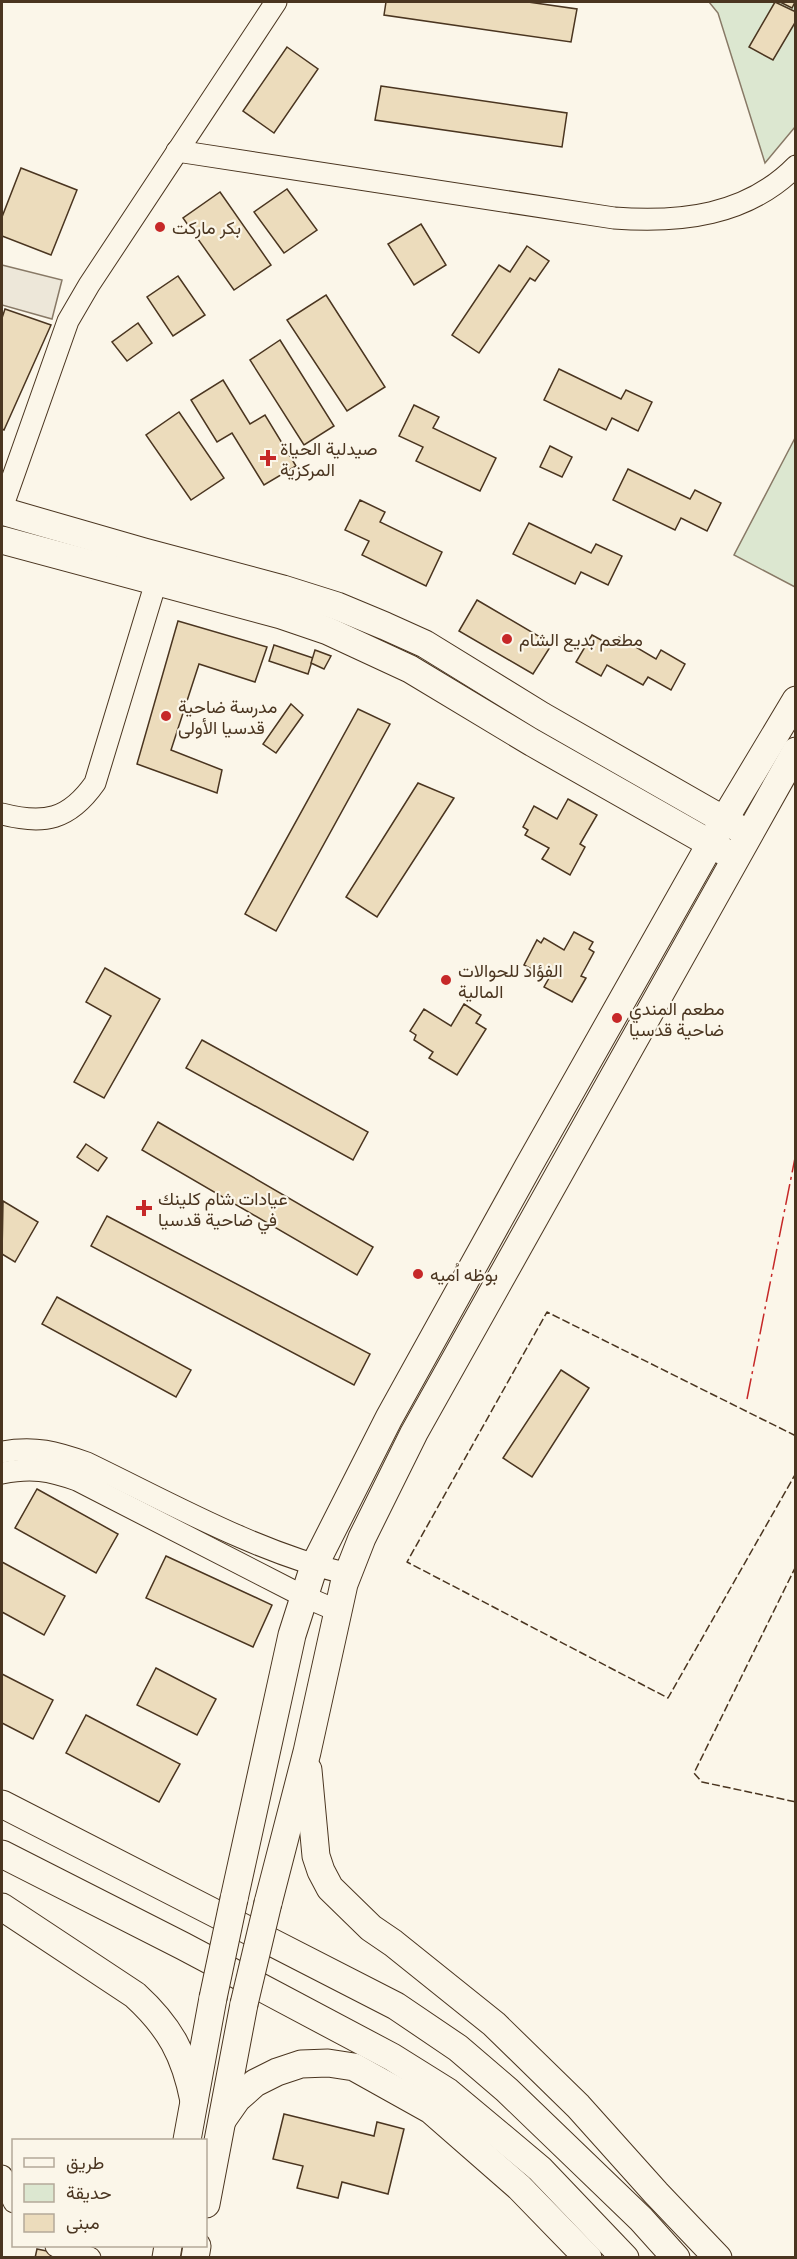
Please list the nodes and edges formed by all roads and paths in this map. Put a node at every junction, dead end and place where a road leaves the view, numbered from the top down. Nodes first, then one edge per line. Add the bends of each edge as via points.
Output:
1 (276, 2) edge
2 (177, 151) junction
3 (795, 166) edge
4 (2, 509) edge
5 (2, 540) edge
6 (145, 570) junction
7 (188, 577) junction
8 (795, 700) edge
9 (795, 751) edge
10 (745, 784) junction
11 (769, 799) junction
12 (2, 814) edge
13 (724, 820) junction
14 (750, 834) junction
15 (711, 843) junction
16 (736, 858) junction
17 (688, 884) junction
18 (713, 898) junction
19 (528, 1167) junction
20 (554, 1180) junction
21 (2, 1452) edge
22 (2, 1473) edge
23 (159, 1510) junction
24 (314, 1566) junction
25 (348, 1575) junction
26 (303, 1596) junction
27 (338, 1611) junction
28 (307, 1752) junction
29 (2, 1804) edge
30 (2, 1854) edge
31 (2, 1907) edge
32 (195, 2101) junction
33 (223, 2119) junction
34 (187, 2139) edge
35 (2, 2176) edge
36 (12, 2198) edge
37 (207, 2199) edge
38 (59, 2247) edge
39 (90, 2258) edge
40 (588, 2258) edge
41 (625, 2258) edge
42 (676, 2258) edge
43 (718, 2258) edge

1 - 2 street
2 - 3 street via 648,220 710,214 740,204 768,189
2 - 4 street via 68,321
4 - 6 main road
5 - 6 main road
6 - 7 main road
6 - 12 street via 95,783 85,798 56,817 21,819
7 - 13 main road via 283,589 337,606 425,644
7 - 15 main road via 410,669
8 - 10 main road
9 - 11 main road
10 - 11 main road via 757,798
10 - 13 main road
11 - 14 main road
13 - 14 main road
13 - 15 main road
14 - 16 main road
15 - 16 main road
15 - 17 main road
16 - 18 main road
17 - 18 main road via 700,885
17 - 19 main road
18 - 20 main road
19 - 20 main road
19 - 24 main road via 389,1418
20 - 25 main road via 414,1433
21 - 23 street via 56,1452 87,1463
22 - 23 street via 24,1469 52,1471
23 - 24 street
23 - 26 street
24 - 25 street
24 - 26 main road
25 - 27 main road
26 - 27 street
26 - 32 main road, bridge via 234,1899
27 - 28 main road
28 - 33 main road, bridge via 244,2004
28 - 43 main road via 316,1856 330,1888 371,1928 494,2024 578,2106
29 - 42 main road via 396,2006 458,2048 507,2090
30 - 41 main road via 392,2057 448,2092 540,2169
31 - 32 main road via 135,1995 153,2012 181,2053
32 - 34 main road
33 - 37 main road
33 - 40 main road via 255,2083 277,2072 301,2064 354,2067 431,2110 519,2187
35 - 36 street
38 - 39 street

